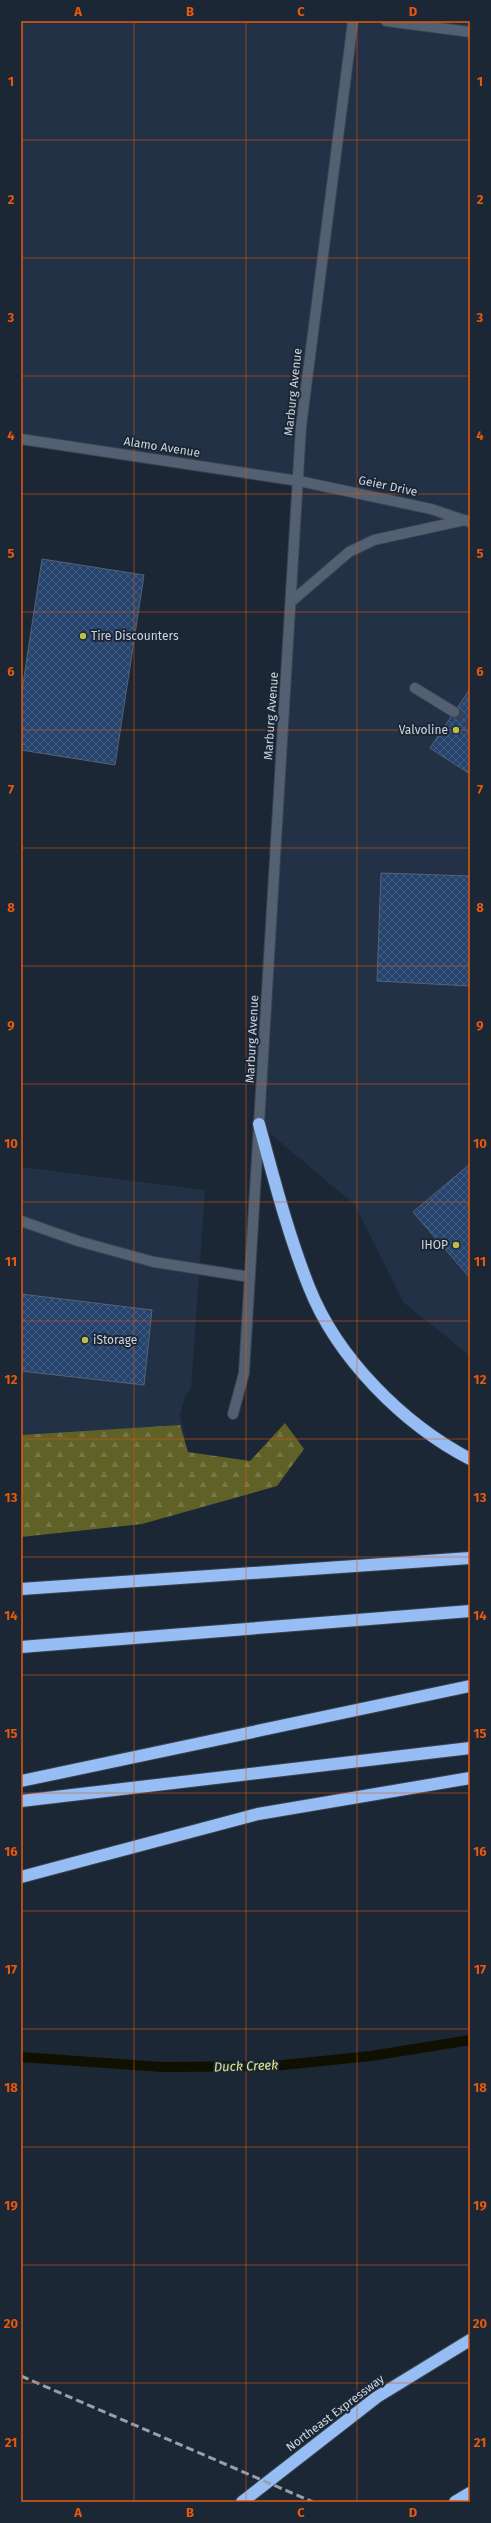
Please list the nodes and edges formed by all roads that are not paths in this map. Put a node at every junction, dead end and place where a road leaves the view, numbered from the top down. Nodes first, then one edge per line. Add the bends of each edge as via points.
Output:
1 (353, 21) edge
2 (386, 21) edge
3 (470, 32) edge
4 (21, 439) edge
5 (299, 481) junction
6 (467, 521) edge
7 (292, 601) junction
8 (415, 688) dead end
9 (454, 712) tunnel mouth
10 (260, 1124) junction
11 (21, 1222) edge
12 (250, 1277) junction
13 (233, 1414) dead end
14 (470, 1459) edge
15 (470, 1558) edge
16 (21, 1589) edge
17 (470, 1611) edge
18 (21, 1647) edge
19 (470, 1686) edge
20 (470, 1748) edge
21 (470, 1778) edge
22 (21, 1781) edge
23 (21, 1800) edge
24 (21, 1877) edge
25 (470, 2340) edge
26 (470, 2493) edge
27 (242, 2502) edge
28 (455, 2502) edge

1 - 5 street, Marburg Avenue via 301,427
2 - 3 street
4 - 5 street, Alamo Avenue
5 - 6 street, Geier Drive via 431,509
5 - 7 street, Marburg Avenue
6 - 7 street via 374,540 349,552
7 - 10 street, Marburg Avenue
8 - 9 street
10 - 12 street, Marburg Avenue
10 - 14 highway via 288,1229 309,1288 332,1330 366,1376 405,1417
11 - 12 street via 154,1262
12 - 13 street, Marburg Avenue via 244,1373
15 - 16 highway
17 - 18 highway
19 - 22 highway
20 - 23 highway
21 - 24 highway via 258,1814
25 - 27 highway, Northeast Expressway via 377,2397
26 - 28 highway

